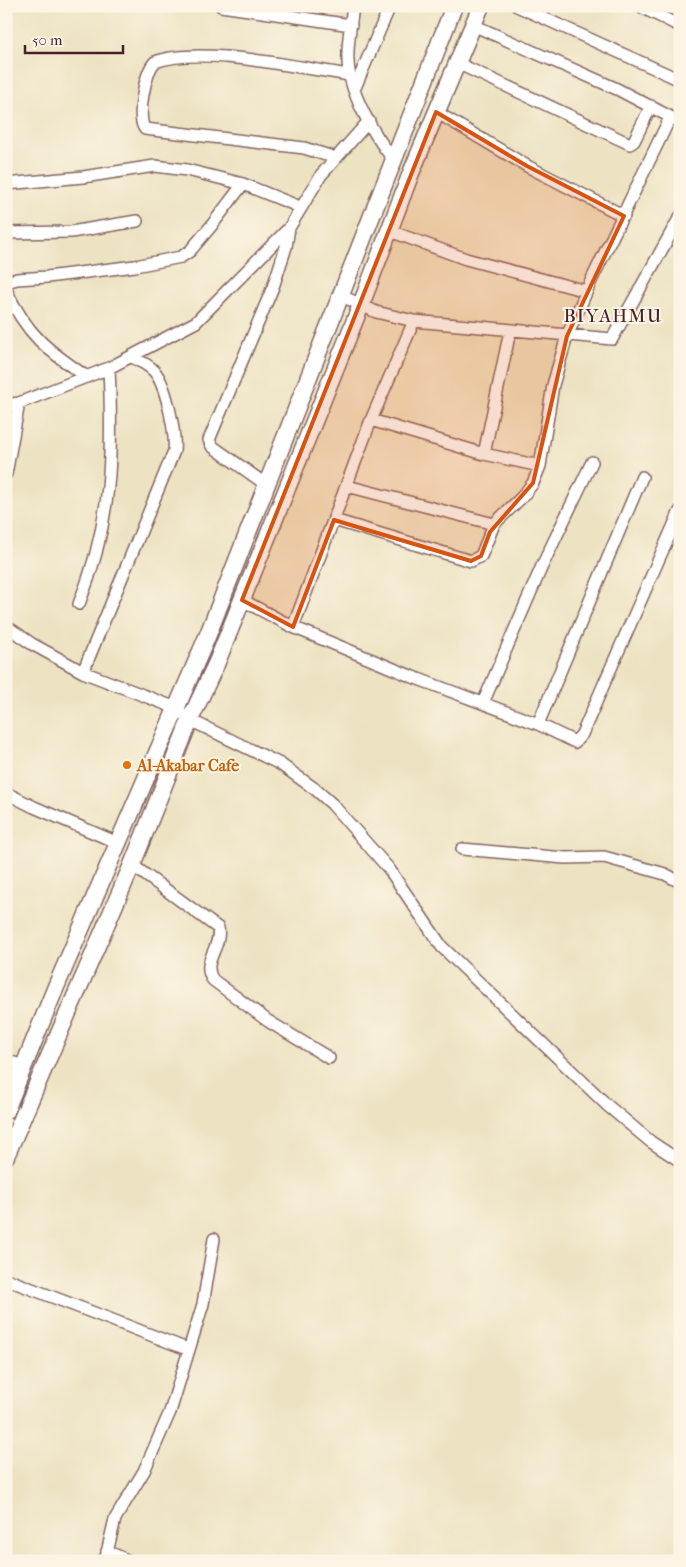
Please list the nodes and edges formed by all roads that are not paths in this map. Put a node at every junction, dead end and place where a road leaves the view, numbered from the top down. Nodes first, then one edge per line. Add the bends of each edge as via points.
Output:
1 (221, 6) edge
2 (353, 6) edge
3 (390, 6) edge
4 (454, 6) edge
5 (481, 6) edge
6 (518, 6) edge
7 (639, 6) edge
8 (351, 25) junction
9 (473, 25) junction
10 (680, 26) edge
11 (457, 63) junction
12 (349, 75) junction
13 (680, 80) edge
14 (354, 90) junction
15 (651, 106) junction
16 (436, 112) junction
17 (675, 120) edge
18 (369, 121) junction
19 (336, 158) junction
20 (394, 159) junction
21 (6, 184) edge
22 (244, 184) junction
23 (300, 206) junction
24 (624, 216) junction
25 (680, 217) edge
26 (137, 220) dead end
27 (288, 228) junction
28 (390, 231) junction
29 (6, 233) edge
30 (6, 282) edge
31 (6, 290) edge
32 (586, 291) junction
33 (340, 295) junction
34 (361, 305) junction
35 (414, 322) junction
36 (510, 331) junction
37 (567, 336) junction
38 (132, 357) junction
39 (109, 368) junction
40 (87, 377) junction
41 (19, 403) junction
42 (6, 405) edge
43 (371, 420) junction
44 (484, 454) junction
45 (592, 462) dead end
46 (540, 466) junction
47 (6, 474) edge
48 (642, 477) dead end
49 (268, 486) junction
50 (347, 486) junction
51 (680, 511) edge
52 (334, 520) junction
53 (494, 524) junction
54 (242, 600) junction
55 (79, 604) dead end
56 (6, 626) edge
57 (293, 627) junction
58 (83, 672) junction
59 (483, 703) junction
60 (176, 708) junction
61 (190, 720) junction
62 (538, 724) junction
63 (6, 793) edge
64 (118, 843) junction
65 (462, 849) dead end
66 (132, 866) junction
67 (680, 882) edge
68 (329, 1058) dead end
69 (6, 1060) edge
70 (25, 1067) junction
71 (6, 1110) edge
72 (6, 1156) edge
73 (680, 1161) edge
74 (214, 1239) dead end
75 (6, 1279) edge
76 (187, 1349) junction
77 (106, 1556) edge
78 (129, 1561) edge

1 - 8 street
2 - 8 street
3 - 14 street
4 - 20 main road
5 - 9 main road
6 - 13 street
7 - 10 street
8 - 12 street
9 - 11 main road
9 - 15 street
11 - 15 street via 630,144
11 - 16 main road
12 - 14 street
12 - 19 street via 218,56 188,55 154,62 147,72 141,122 145,129 304,148
14 - 18 street
15 - 17 street
16 - 24 street via 527,166
16 - 28 main road
17 - 24 street
18 - 19 street
18 - 20 street
19 - 23 street
20 - 33 main road
21 - 22 street via 155,166
22 - 23 street
22 - 30 street via 195,245 181,257
23 - 27 street
24 - 32 street
25 - 37 street via 614,338
26 - 29 street via 72,232
27 - 38 street via 196,322
27 - 49 street via 286,247 273,287 209,437 212,446
28 - 32 street via 466,259
28 - 34 main road
31 - 40 street via 30,333
32 - 37 street
33 - 34 street
33 - 49 main road
34 - 35 street
34 - 54 main road
35 - 36 street
35 - 43 street
36 - 37 street
36 - 44 street
37 - 46 street via 553,384
38 - 39 street
38 - 58 street via 157,374 162,384 175,436 174,451
39 - 40 street
39 - 55 street via 112,466 108,500 99,544
40 - 41 street
41 - 42 street
41 - 47 street
43 - 44 street
43 - 50 street
44 - 46 street
45 - 59 street via 542,566
46 - 53 street via 533,484
48 - 62 street
49 - 60 main road
50 - 52 street
50 - 53 street
51 - 62 street via 579,739 575,742
52 - 53 street via 471,561 481,556
52 - 57 street
54 - 57 street
54 - 61 main road
56 - 58 street
57 - 59 street
58 - 60 street
59 - 62 street
60 - 61 street
60 - 64 main road
61 - 66 main road
61 - 73 street via 287,769 332,804 389,869 442,947 608,1106 651,1142
63 - 64 street
64 - 70 main road
65 - 67 street via 565,858 604,857 658,872
66 - 68 street via 218,928 219,938 208,962 208,974 213,980 268,1021
66 - 72 main road
69 - 70 street
70 - 71 main road
74 - 76 street via 203,1304
75 - 76 street
76 - 77 street via 165,1425 144,1471 115,1519
77 - 78 street

